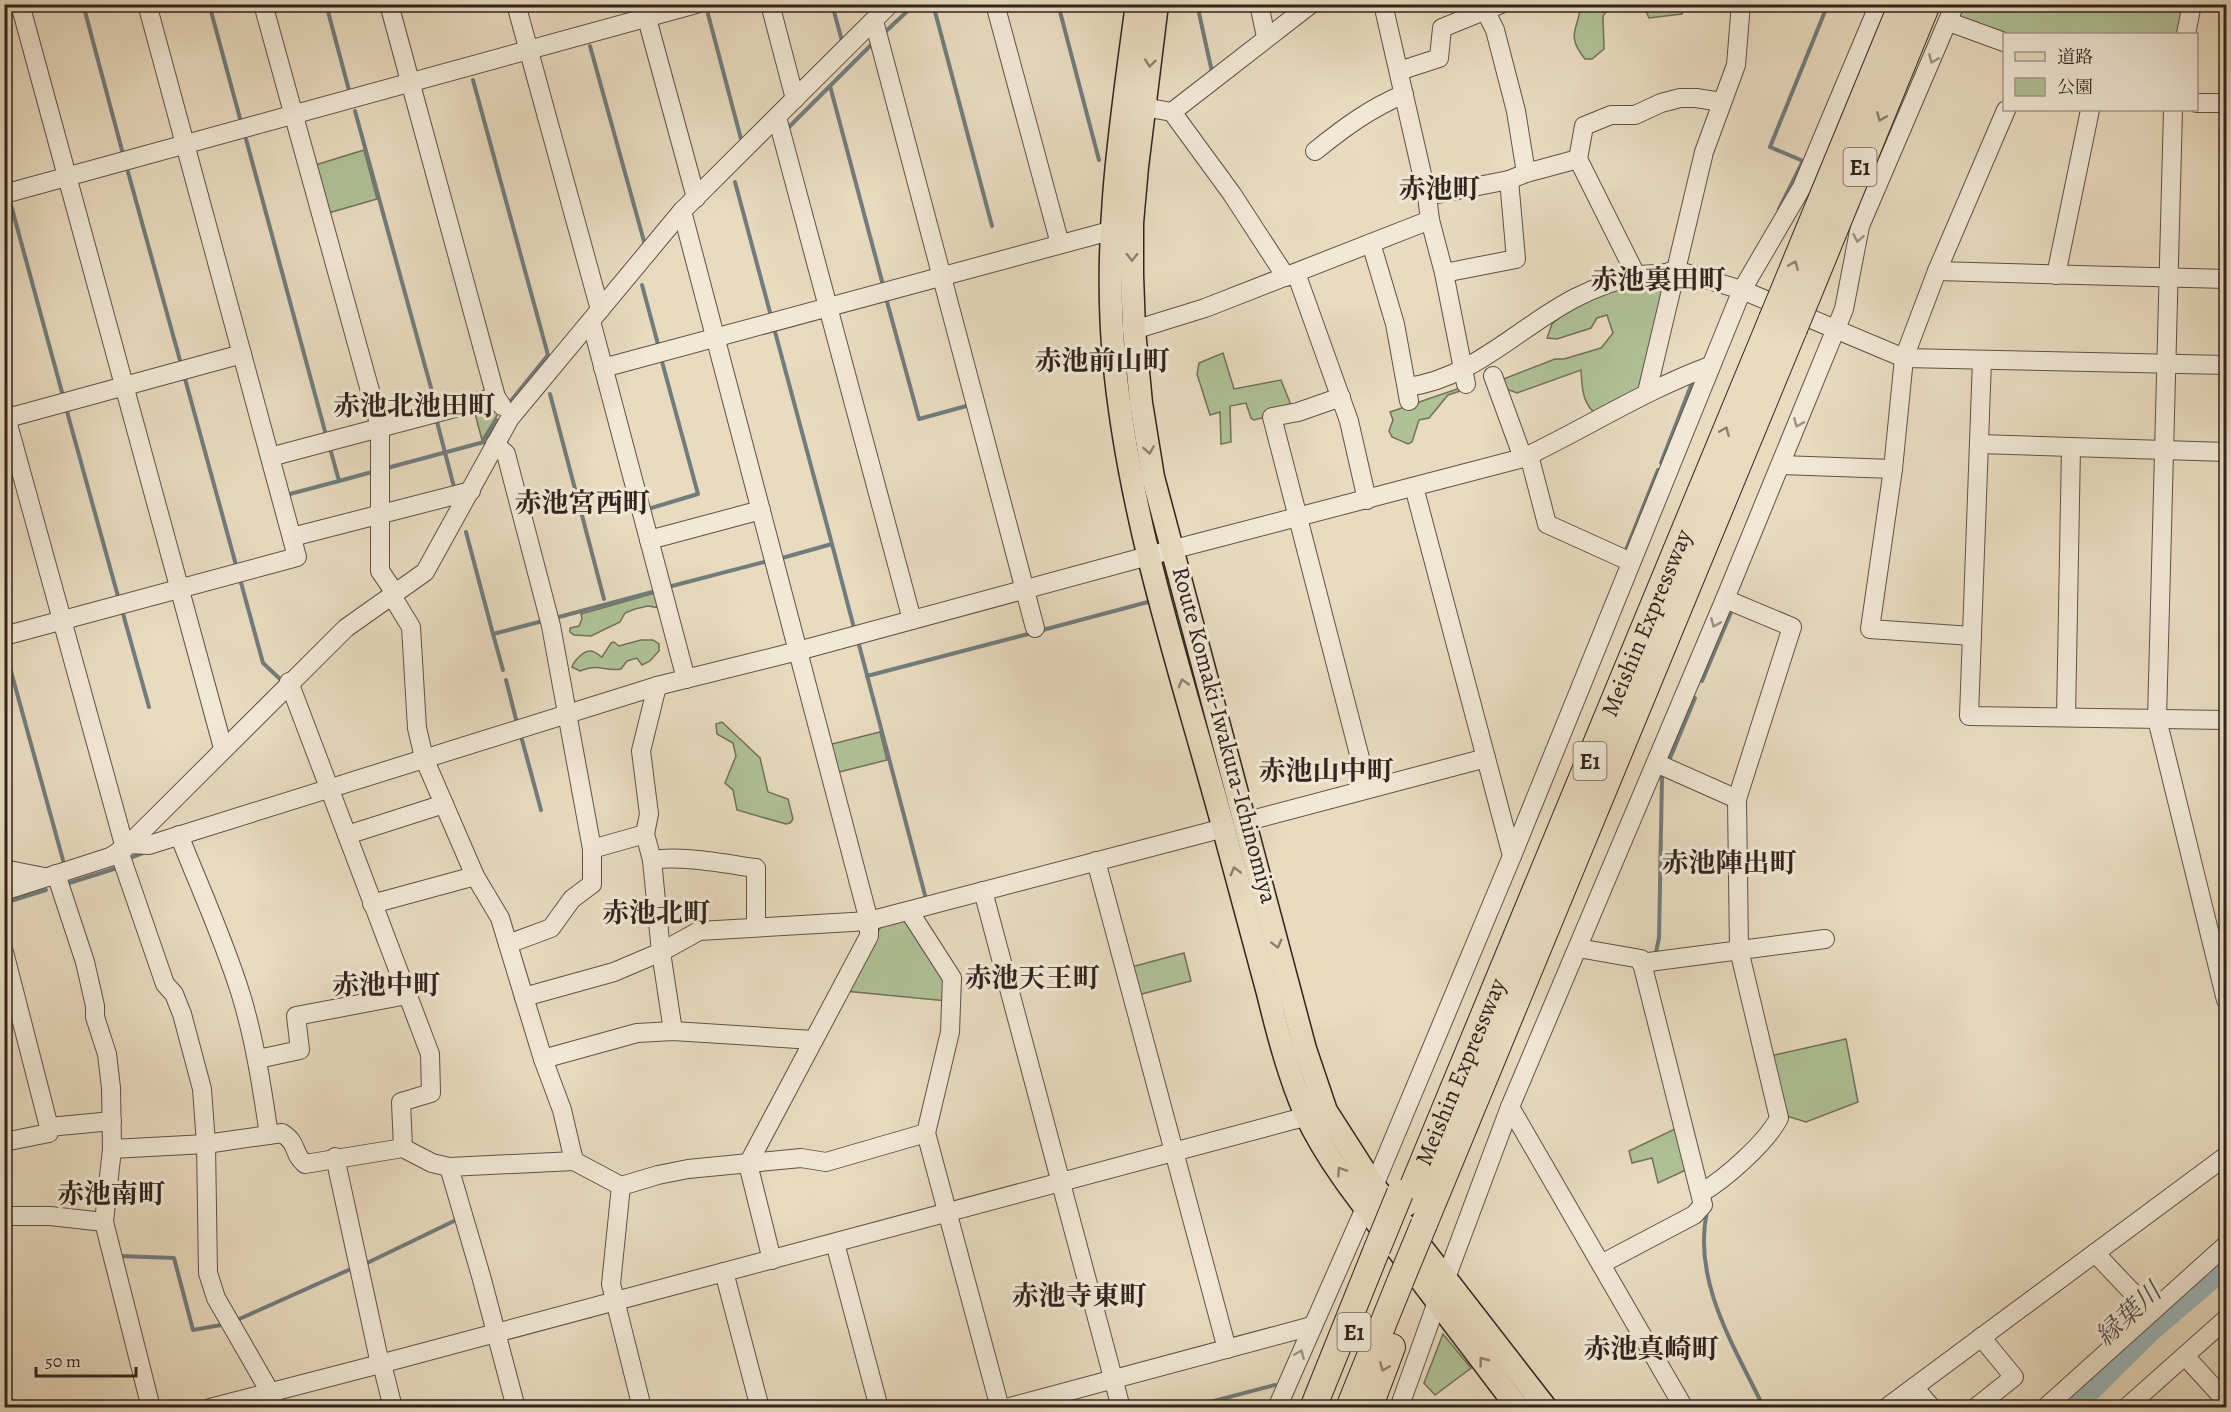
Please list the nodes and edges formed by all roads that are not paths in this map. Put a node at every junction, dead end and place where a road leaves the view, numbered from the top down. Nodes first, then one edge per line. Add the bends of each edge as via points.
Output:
1 (20, 4) edge
2 (147, 4) edge
3 (263, 4) edge
4 (389, 4) edge
5 (516, 4) edge
6 (696, 4) edge
7 (770, 4) edge
8 (890, 4) edge
9 (995, 4) edge
10 (1137, 4) edge
11 (1157, 4) edge
12 (1259, 4) edge
13 (1311, 4) edge
14 (1383, 4) edge
15 (1741, 4) edge
16 (1879, 4) edge
17 (1902, 4) edge
18 (1927, 4) edge
19 (1955, 4) edge
20 (2192, 4) edge
21 (1490, 7) edge
22 (645, 11) edge
23 (874, 21) junction
24 (1949, 22) junction
25 (2186, 33) edge
26 (1266, 37) junction
27 (2003, 42) edge
28 (529, 50) junction
29 (1399, 71) junction
30 (411, 82) junction
31 (1404, 94) junction
32 (795, 99) junction
33 (1722, 102) junction
34 (2198, 103) edge
35 (2226, 103) edge
36 (1135, 106) junction
37 (2006, 111) edge
38 (2090, 111) edge
39 (2173, 111) edge
40 (1172, 112) junction
41 (294, 114) junction
42 (777, 117) junction
43 (185, 144) junction
44 (1315, 151) dead end
45 (1578, 159) junction
46 (67, 177) junction
47 (1517, 177) junction
48 (4, 194) edge
49 (1427, 196) junction
50 (696, 198) junction
51 (682, 211) junction
52 (1430, 220) junction
53 (1110, 231) junction
54 (1371, 243) junction
55 (1060, 244) junction
56 (1676, 270) junction
57 (1937, 271) junction
58 (1444, 273) junction
59 (1291, 275) junction
60 (1636, 275) junction
61 (2055, 275) junction
62 (942, 276) junction
63 (2168, 277) junction
64 (2226, 279) edge
65 (1742, 290) junction
66 (828, 307) junction
67 (595, 315) junction
68 (1783, 324) junction
69 (1134, 330) junction
70 (1836, 330) junction
71 (716, 337) junction
72 (242, 354) junction
73 (1904, 358) junction
74 (1982, 360) junction
75 (2167, 363) junction
76 (2226, 365) edge
77 (1710, 366) junction
78 (603, 368) junction
79 (1465, 376) junction
80 (1493, 376) dead end
81 (124, 387) junction
82 (1647, 392) junction
83 (496, 397) junction
84 (1341, 397) junction
85 (5, 416) edge
86 (510, 418) junction
87 (380, 427) junction
88 (495, 444) junction
89 (1979, 444) junction
90 (2071, 447) junction
91 (2165, 450) junction
92 (2226, 452) edge
93 (1526, 456) junction
94 (270, 457) junction
95 (1780, 465) junction
96 (1893, 469) junction
97 (1414, 487) junction
98 (471, 491) junction
99 (1367, 500) junction
100 (761, 510) junction
101 (380, 514) junction
102 (1297, 518) junction
103 (292, 537) junction
104 (649, 540) junction
105 (1172, 550) junction
106 (1148, 556) junction
107 (1631, 562) junction
108 (180, 588) junction
109 (1026, 588) junction
110 (393, 595) junction
111 (1725, 599) junction
112 (62, 620) junction
113 (912, 620) junction
114 (1035, 628) dead end
115 (4, 636) edge
116 (1972, 636) junction
117 (798, 651) junction
118 (686, 679) junction
119 (289, 682) junction
120 (657, 686) junction
121 (568, 714) junction
122 (2066, 717) junction
123 (2157, 719) junction
124 (2226, 720) edge
125 (224, 748) junction
126 (424, 758) junction
127 (1486, 758) junction
128 (1656, 763) junction
129 (329, 788) junction
130 (1368, 789) junction
131 (1737, 799) junction
132 (444, 804) junction
133 (1234, 825) junction
134 (645, 834) junction
135 (179, 835) junction
136 (347, 835) junction
137 (124, 848) junction
138 (592, 849) junction
139 (1512, 856) junction
140 (652, 860) junction
141 (1096, 861) junction
142 (4, 869) edge
143 (51, 876) junction
144 (475, 876) junction
145 (4, 891) edge
146 (983, 891) junction
147 (372, 904) junction
148 (909, 911) junction
149 (869, 921) junction
150 (756, 927) junction
151 (1825, 939) dead end
152 (508, 944) junction
153 (1578, 948) junction
154 (1739, 950) junction
155 (4, 952) edge
156 (661, 952) junction
157 (1641, 963) junction
158 (407, 995) junction
159 (524, 997) junction
160 (2226, 1000) edge
161 (673, 1030) junction
162 (813, 1040) junction
163 (258, 1059) junction
164 (543, 1059) junction
165 (1510, 1107) junction
166 (1316, 1114) junction
167 (112, 1121) junction
168 (49, 1127) junction
169 (926, 1133) junction
170 (269, 1135) junction
171 (4, 1142) edge
172 (206, 1144) junction
173 (403, 1148) junction
174 (112, 1149) junction
175 (1175, 1152) junction
176 (2226, 1156) edge
177 (335, 1157) junction
178 (574, 1161) junction
179 (748, 1164) junction
180 (449, 1167) junction
181 (1062, 1183) junction
182 (621, 1186) junction
183 (1374, 1186) junction
184 (1701, 1194) junction
185 (1365, 1208) junction
186 (947, 1213) junction
187 (4, 1216) edge
188 (104, 1222) junction
189 (835, 1243) junction
190 (2226, 1245) edge
191 (1381, 1253) junction
192 (2094, 1253) junction
193 (772, 1260) junction
194 (1601, 1264) junction
195 (724, 1272) junction
196 (1446, 1278) junction
197 (1407, 1288) junction
198 (614, 1302) junction
199 (1437, 1302) junction
200 (2151, 1312) junction
201 (2226, 1319) edge
202 (1312, 1326) junction
203 (496, 1333) junction
204 (1981, 1337) junction
205 (1227, 1349) junction
206 (2185, 1356) junction
207 (381, 1364) junction
208 (1113, 1379) junction
209 (1914, 1387) junction
210 (272, 1400) edge
211 (2226, 1401) edge
212 (151, 1407) edge
213 (210, 1407) edge
214 (393, 1407) edge
215 (516, 1407) edge
216 (642, 1407) edge
217 (760, 1407) edge
218 (879, 1407) edge
219 (1000, 1407) edge
220 (1006, 1407) edge
221 (1121, 1407) edge
222 (1277, 1407) edge
223 (1313, 1407) edge
224 (1323, 1407) edge
225 (1349, 1407) edge
226 (1369, 1407) edge
227 (1399, 1407) edge
228 (1518, 1407) edge
229 (1546, 1407) edge
230 (1684, 1407) edge
231 (1886, 1407) edge
232 (1932, 1407) edge
233 (1975, 1407) edge
234 (2045, 1407) edge
235 (2126, 1407) edge

1 - 46 street
2 - 43 street
3 - 41 street
4 - 30 street
5 - 28 street
6 - 22 street
7 - 32 street
8 - 23 street
9 - 55 street
10 - 36 main road, Route Komaki-Iwakura-Ichinomiya
11 -> 36 main road, Route Komaki-Iwakura-Ichinomiya
12 - 26 street
13 - 26 street
14 - 29 street
15 - 33 street via 1736,66
16 - 65 street via 1802,187
68 -> 17 highway, E1, bridge
18 -> 68 highway, E1, bridge
19 - 24 street
20 - 25 street
21 - 29 street via 1442,28 1438,58
21 - 47 street via 1516,111
22 - 28 street
22 - 50 street
23 - 32 street
23 - 62 street
24 - 27 street
24 -> 70 street via 1860,226 1844,309
26 - 40 street
28 - 30 street
28 - 67 street
29 - 31 street
30 - 41 street
30 - 83 street
31 - 44 street via 1380,104 1332,135
31 - 49 street
32 - 42 street
33 - 45 street via 1680,98 1635,115 1602,118 1584,126
33 - 56 street via 1704,152
34 - 35 street
36 - 40 street
36 - 53 main road, Route Komaki-Iwakura-Ichinomiya
36 -> 69 main road, Route Komaki-Iwakura-Ichinomiya
37 - 57 street
38 - 61 street
39 - 63 street
40 - 59 street
41 - 43 street
41 - 87 street
42 - 50 street
42 - 66 street
43 - 46 street
43 - 72 street
45 - 47 street
45 - 60 street
46 - 48 street
46 - 81 street
47 - 49 street
47 - 58 street via 1516,259
49 - 52 street
50 - 51 street
51 - 67 street
51 - 71 street
52 - 54 street
52 - 58 street
53 - 55 street
53 - 106 main road, Route Komaki-Iwakura-Ichinomiya via 1113,355 1122,429
54 - 59 street
54 - 79 street via 1395,324 1408,394 1423,385
55 - 62 street
56 - 60 street
56 - 65 street
56 - 82 street
57 - 61 street
57 - 73 street
58 - 79 street
59 - 69 street
59 - 84 street
60 - 79 street via 1575,298
61 - 63 street
62 - 66 street
62 - 109 street
63 - 64 street
63 - 75 street
65 - 70 street
65 - 77 street
66 - 71 street
66 - 113 street
67 - 78 street
67 - 86 street
191 -> 68 highway, E1, bridge via 1691,485 1708,472
68 - 197 highway, E1 via 1742,456 1745,476
69 -> 105 main road, Route Komaki-Iwakura-Ichinomiya via 1153,477
70 - 73 street
70 -> 95 street
71 - 78 street
71 - 100 street
72 - 81 street
72 - 94 street
73 - 74 street
73 - 96 street
74 - 75 street
74 - 89 street
75 - 76 street
75 - 91 street
77 - 82 street
77 - 107 street
78 - 104 street
80 - 93 street
81 - 85 street
81 - 108 street
82 - 93 street
83 - 86 street
83 - 87 street
84 - 99 street
84 - 102 street via 1272,417
85 - 112 street
86 - 88 street
87 - 94 street
87 - 101 street
88 - 98 street
88 - 121 street via 506,454 509,465 551,626
89 - 90 street
89 - 116 street
90 - 91 street
90 - 122 street
91 - 92 street
91 - 123 street
93 - 97 street
93 - 107 street via 1547,524
94 - 103 street
95 - 96 street
95 - 111 street
96 - 116 street via 1870,629
97 - 99 street
97 - 127 street
98 - 101 street
98 - 110 street via 425,572
99 - 102 street
100 - 104 street
100 - 117 street
101 - 103 street
101 - 110 street via 380,571
102 - 105 street
102 - 130 street
103 - 108 street via 297,557
104 - 118 street
105 - 106 street
105 - 133 main road, Route Komaki-Iwakura-Ichinomiya
106 - 109 street
133 -> 106 main road, Route Komaki-Iwakura-Ichinomiya
107 - 139 street
108 - 112 street
108 - 125 street
109 - 113 street
109 - 114 street
110 - 119 street via 346,628
110 - 126 street via 411,627 417,728
111 -> 128 street
111 - 131 street via 1792,627
112 - 115 street
112 - 137 street
113 - 117 street
116 - 122 street via 1969,716
117 - 118 street
117 - 149 street
118 - 120 street
119 - 125 street
119 - 129 street
120 - 121 street
120 - 134 street via 641,751 649,814
121 - 126 street
121 - 138 street
122 - 123 street
123 - 124 street
123 - 160 street
125 - 137 street
126 - 129 street
126 - 132 street
127 - 130 street
127 - 139 street
128 - 131 street
128 - 153 street
129 - 135 street
129 - 136 street
130 - 133 street
131 - 154 street
132 - 136 street
132 - 144 street
133 - 141 street
133 - 166 main road, Route Komaki-Iwakura-Ichinomiya via 1284,1056
134 - 138 street
134 - 140 street
135 - 137 street
135 - 163 street via 241,995
136 - 147 street
137 - 143 street via 110,857
137 - 172 street via 165,984 174,994 190,1040 202,1089
138 - 152 street via 592,884 572,899 551,928
139 - 183 street
140 - 150 street via 756,868
140 - 156 street
141 - 146 street
141 - 175 street
142 - 143 street
143 - 145 street
143 - 167 street via 85,962 95,1017 107,1054
144 - 147 street
144 - 152 street via 500,918
146 - 148 street
146 - 181 street
147 - 158 street
148 - 149 street
148 - 169 street via 952,978 950,1032
149 - 150 street
149 - 162 street via 869,936
150 - 156 street via 699,931
151 - 154 street
152 - 159 street
153 - 157 street via 1641,959
153 - 165 street
154 - 157 street
154 - 184 street via 1779,1118 1772,1133
155 - 168 street
156 - 159 street via 614,972
156 - 161 street
157 - 184 street
158 - 163 street via 296,1016 300,1050
158 - 173 street via 430,1054 431,1093 400,1102
159 - 164 street
161 - 162 street
161 - 164 street via 637,1033
162 - 179 street
163 - 170 street
164 - 178 street via 562,1110
165 - 194 street
165 - 196 street
166 - 175 street
166 - 183 main road, Route Komaki-Iwakura-Ichinomiya
185 -> 166 main road, Route Komaki-Iwakura-Ichinomiya via 1328,1153
167 - 168 street
167 - 174 street
168 - 171 street via 49,1133
169 - 179 street via 826,1162 801,1158
169 - 186 street
170 - 172 street
170 - 177 street via 282,1133 291,1139 304,1164
172 - 174 street
172 - 210 street via 208,1273 216,1298
173 - 177 street
173 - 180 street
174 - 188 street
175 - 181 street
175 - 205 street
176 - 192 street
177 - 207 street
178 - 180 street
178 - 182 street
179 - 182 street via 688,1169
179 - 193 street
180 - 203 street
181 - 186 street
181 - 208 street
182 - 198 street via 610,1284
183 - 196 main road, Route Komaki-Iwakura-Ichinomiya
184 - 194 street via 1703,1205 1694,1215
185 - 199 main road, Route Komaki-Iwakura-Ichinomiya
185 - 202 street
186 - 189 street
186 - 219 street
187 - 188 street
188 - 212 street
189 - 193 street
189 - 218 street
190 - 200 street
191 - 223 highway
191 - 224 highway, E1
192 - 200 street
192 - 204 street
193 - 195 street
194 - 230 street
195 - 198 street
195 - 217 street
196 - 229 main road, Route Komaki-Iwakura-Ichinomiya
197 - 225 highway, E1
197 -> 226 highway
198 - 203 street
198 - 216 street
199 - 227 street
228 -> 199 main road, Route Komaki-Iwakura-Ichinomiya
200 - 234 street
201 - 206 street
202 - 205 street
222 -> 202 street
203 - 207 street
203 - 215 street
204 - 209 street
204 - 233 street via 2014,1377
205 - 208 street
206 - 211 street
206 - 235 street
207 - 210 street
207 - 214 street
208 - 220 street
208 - 221 street
209 - 231 street
209 - 232 street
210 - 213 street

